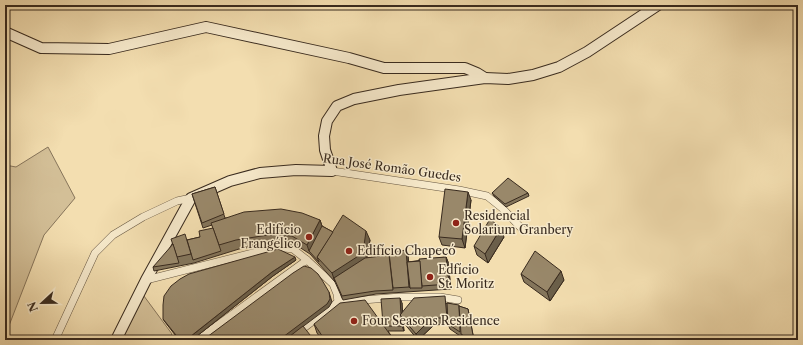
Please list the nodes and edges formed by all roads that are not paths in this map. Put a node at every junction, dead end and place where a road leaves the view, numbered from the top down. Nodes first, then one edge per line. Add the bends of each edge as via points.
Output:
1 (658, 5) edge
2 (5, 32) edge
3 (485, 78) junction
4 (332, 171) junction
5 (191, 198) junction
6 (524, 231) dead end
7 (307, 260) junction
8 (146, 280) junction
9 (458, 300) dead end
10 (338, 302) junction
11 (55, 340) edge
12 (116, 340) edge
13 (197, 340) edge
14 (288, 340) edge

1 - 3 street via 588,52 559,67 508,79
2 - 3 street via 41,48 109,49 206,27 384,68 465,68
3 - 4 street via 373,94 337,106 327,121 324,136 325,150
4 - 5 street, Rua José Romão Guedes via 260,173 230,181
4 - 6 street, Rua José Romão Guedes via 487,196
5 - 8 street
5 - 11 street, Rua José Romão Guedes via 177,201 143,217 113,235 95,253
7 - 8 street via 293,249 276,247
7 - 10 street via 333,284
7 - 13 street
8 - 12 street
9 - 10 street via 440,297 400,297
10 - 14 street

